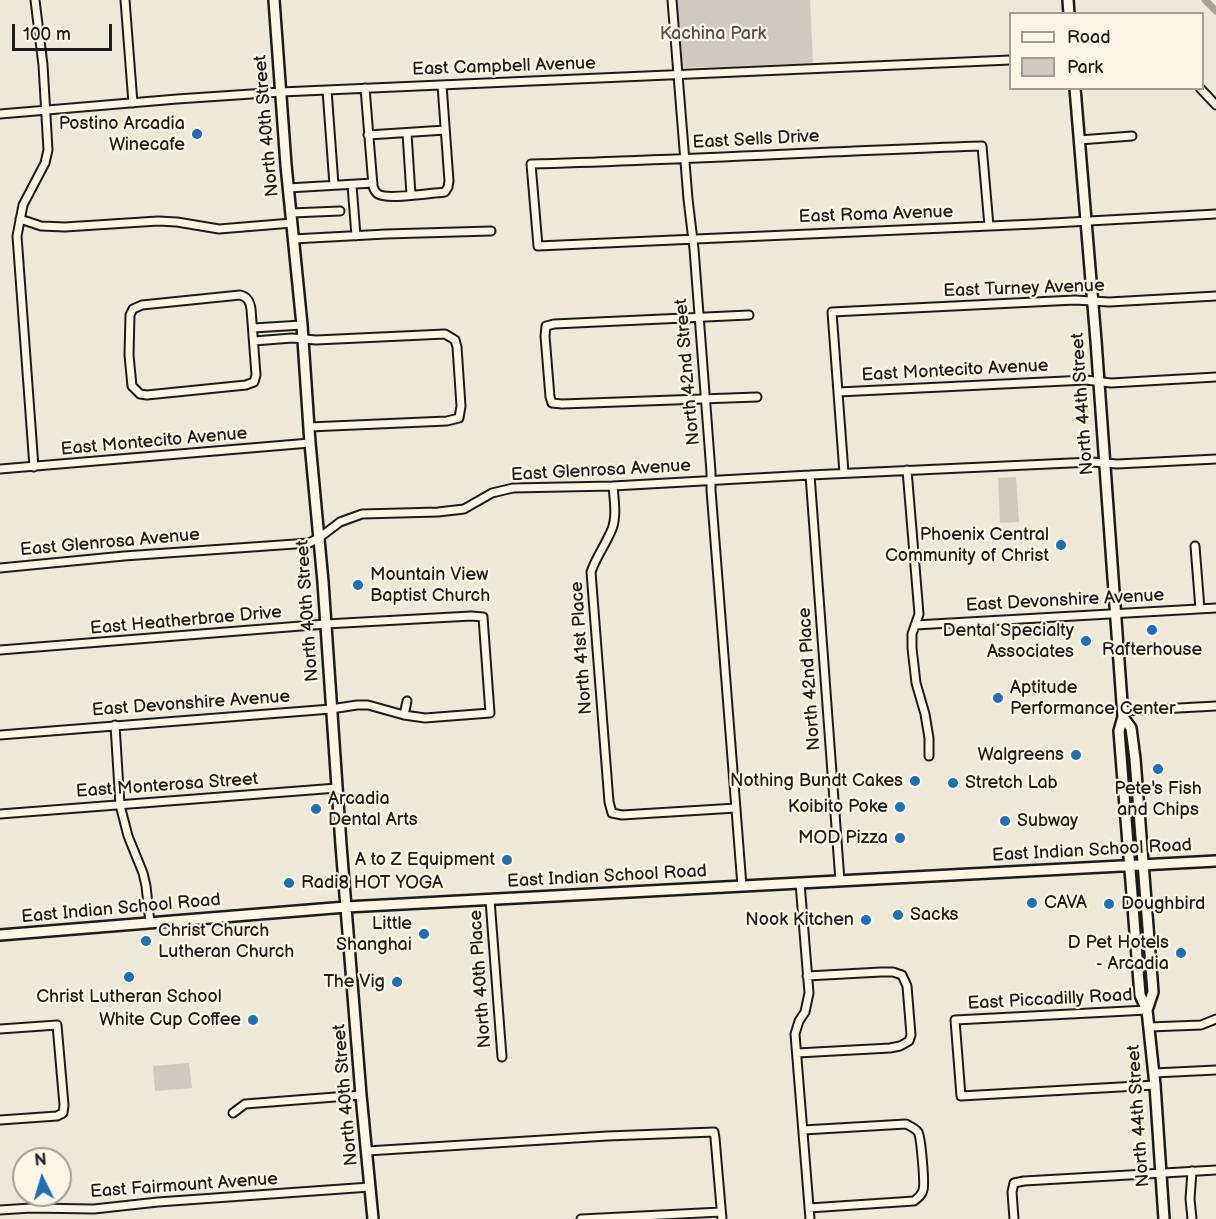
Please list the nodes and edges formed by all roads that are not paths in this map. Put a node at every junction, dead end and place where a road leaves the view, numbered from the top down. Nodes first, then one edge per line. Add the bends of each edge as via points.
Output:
1 (35, 0) edge
2 (125, 0) edge
3 (274, 0) edge
4 (672, 0) edge
5 (1009, 60) edge
6 (677, 75) junction
7 (442, 85) junction
8 (365, 88) junction
9 (327, 90) junction
10 (1075, 90) edge
11 (1202, 90) edge
12 (281, 92) junction
13 (133, 103) junction
14 (1216, 105) edge
15 (46, 110) junction
16 (0, 114) edge
17 (445, 130) junction
18 (406, 133) junction
19 (368, 135) junction
20 (1132, 136) dead end
21 (1079, 140) junction
22 (686, 159) junction
23 (373, 183) junction
24 (352, 185) junction
25 (334, 186) junction
26 (288, 188) junction
27 (411, 195) junction
28 (340, 211) dead end
29 (1216, 214) edge
30 (291, 218) junction
31 (20, 219) junction
32 (1086, 220) junction
33 (989, 226) junction
34 (491, 231) dead end
35 (356, 236) junction
36 (692, 238) junction
37 (293, 239) junction
38 (538, 246) joint
39 (1216, 296) edge
40 (1092, 301) junction
41 (748, 315) dead end
42 (699, 318) junction
43 (302, 326) junction
44 (281, 327) junction
45 (253, 328) junction
46 (282, 339) junction
47 (303, 339) junction
48 (254, 341) junction
49 (1216, 377) edge
50 (1098, 381) junction
51 (838, 392) junction
52 (757, 397) dead end
53 (705, 398) junction
54 (309, 428) junction
55 (310, 443) junction
56 (1216, 459) edge
57 (1104, 463) junction
58 (34, 467) junction
59 (0, 469) edge
60 (907, 470) junction
61 (844, 473) junction
62 (810, 475) junction
63 (711, 480) junction
64 (613, 486) junction
65 (319, 538) junction
66 (1195, 546) dead end
67 (0, 568) edge
68 (1216, 608) edge
69 (1200, 609) junction
70 (1115, 614) junction
71 (326, 624) junction
72 (915, 625) junction
73 (0, 650) edge
74 (407, 701) dead end
75 (1216, 706) edge
76 (331, 709) junction
77 (490, 713) joint
78 (1123, 714) junction
79 (404, 715) junction
80 (116, 725) junction
81 (0, 735) edge
82 (929, 756) dead end
83 (337, 788) junction
84 (120, 805) junction
85 (736, 808) junction
86 (0, 814) edge
87 (1216, 861) edge
88 (1143, 864) junction
89 (1130, 865) junction
90 (840, 881) junction
91 (800, 883) junction
92 (742, 886) junction
93 (490, 900) junction
94 (346, 907) junction
95 (150, 923) junction
96 (0, 935) edge
97 (807, 976) junction
98 (1147, 1010) junction
99 (1216, 1019) edge
100 (1149, 1027) junction
101 (0, 1029) edge
102 (796, 1053) junction
103 (502, 1057) dead end
104 (1216, 1070) edge
105 (1154, 1073) junction
106 (1155, 1085) junction
107 (361, 1095) junction
108 (233, 1113) dead end
109 (0, 1120) edge
110 (802, 1130) junction
111 (367, 1151) junction
112 (1216, 1170) edge
113 (1192, 1171) junction
114 (1160, 1173) junction
115 (370, 1187) junction
116 (809, 1208) junction
117 (0, 1210) edge
118 (721, 1215) edge
119 (373, 1219) edge
120 (581, 1219) edge
121 (810, 1219) edge
122 (1014, 1219) edge
123 (1164, 1219) edge
124 (1192, 1219) edge

1 - 15 street
2 - 13 street
3 - 12 main road, North 40th Street
4 - 6 street, North 42nd Street
5 - 6 street, East Campbell Avenue
6 - 7 street, East Campbell Avenue
6 - 22 street, North 42nd Street
7 - 8 street, East Campbell Avenue
7 - 17 street
8 - 9 street, East Campbell Avenue
8 - 19 street
9 - 12 street, East Campbell Avenue
9 - 25 street
10 - 21 main road, North 44th Street
11 - 14 street
12 - 13 street, East Campbell Avenue
12 - 26 main road, North 40th Street
13 - 15 street, East Campbell Avenue
15 - 16 street, East Campbell Avenue
15 - 31 street via 45,163
17 - 18 street
17 - 27 street via 448,187 445,192
18 - 19 street
18 - 27 street
19 - 23 street
20 - 21 street
21 - 32 main road, North 44th Street
22 - 33 street, East Sells Drive via 982,146
22 - 36 street, North 42nd Street
22 - 38 street, East Sells Drive via 531,164
23 - 24 street
23 - 27 street via 381,195
24 - 25 street
24 - 35 street
25 - 26 street
26 - 30 main road, North 40th Street
28 - 30 street
29 - 32 street, East Roma Avenue
30 - 31 street via 219,229 158,221 41,226
30 - 37 main road, North 40th Street
31 - 58 street via 18,265
32 - 33 street, East Roma Avenue
32 - 40 main road, North 44th Street
33 - 36 street, East Roma Avenue
34 - 35 street
35 - 37 street
36 - 38 street, East Roma Avenue
36 - 42 street, North 42nd Street
37 - 43 main road, North 40th Street
39 - 40 street, East Turney Avenue
40 - 50 main road, North 44th Street
40 - 51 street, East Turney Avenue via 832,312
41 - 42 street
42 - 53 street, North 42nd Street
42 - 53 street via 554,324 546,326 545,336 552,403
43 - 44 street
43 - 47 main road, North 40th Street
44 - 45 street
44 - 46 street
45 - 48 street
45 - 48 street via 249,300 240,294 134,308 129,355 132,386 143,395 249,385 256,375
46 - 47 street
46 - 48 street
47 - 54 main road, North 40th Street
47 - 54 street via 445,334 455,340 457,347 461,406 459,418 447,421
49 - 50 street, East Montecito Avenue
50 - 51 street, East Montecito Avenue
50 - 57 main road, North 44th Street
51 - 61 street
52 - 53 street
53 - 63 street, North 42nd Street
54 - 55 main road, North 40th Street
55 - 58 street, East Montecito Avenue
55 - 65 main road, North 40th Street
56 - 57 street, East Glenrosa Avenue
57 - 60 street, East Glenrosa Avenue
57 - 70 main road, North 44th Street
58 - 59 street, East Montecito Avenue
60 - 61 street, East Glenrosa Avenue
60 - 72 street via 918,614
61 - 62 street, East Glenrosa Avenue
62 - 63 street, East Glenrosa Avenue
62 - 90 street, North 42nd Place
63 - 64 street, East Glenrosa Avenue
63 - 85 street, North 42nd Street
64 - 65 street, East Glenrosa Avenue via 513,488 492,493 464,509 362,514 340,522
64 - 85 street, North 41st Place via 612,528 591,572 612,813
65 - 67 street, East Glenrosa Avenue via 309,543
65 - 71 main road, North 40th Street
66 - 69 street
68 - 69 street, East Devonshire Avenue
69 - 70 street, East Devonshire Avenue
70 - 72 street, East Devonshire Avenue
70 - 78 main road, North 44th Street
71 - 73 street, East Heatherbrae Drive
71 - 76 main road, North 40th Street
71 - 77 street, East Heatherbrae Drive via 483,617
72 - 82 street via 913,660
74 - 79 street
75 - 78 street
76 - 79 street, East Devonshire Avenue via 368,705
76 - 80 street, East Devonshire Avenue
76 - 83 main road, North 40th Street
77 - 79 street, East Devonshire Avenue via 425,718
78 - 88 main road, North 44th Street via 1131,728
78 - 89 main road, North 44th Street via 1119,731
80 - 81 street, East Devonshire Avenue
80 - 84 street
83 - 84 street, East Monterosa Street
83 - 94 main road, North 40th Street
84 - 86 street, East Monterosa Street
84 - 95 street via 143,873
85 - 92 street, North 42nd Street
87 - 88 main road, East Indian School Road
88 - 89 main road, East Indian School Road
88 - 98 main road, North 44th Street via 1153,992
89 - 90 main road, East Indian School Road
89 - 98 main road, North 44th Street via 1140,995
90 - 91 main road, East Indian School Road
91 - 92 main road, East Indian School Road
91 - 97 street
92 - 93 main road, East Indian School Road
93 - 94 main road, East Indian School Road
93 - 103 street, North 40th Place
94 - 95 main road, East Indian School Road
94 - 107 main road, North 40th Street
95 - 96 main road, East Indian School Road
97 - 102 street via 808,1001 795,1034
97 - 102 street via 881,972 902,975 907,986 911,1030 909,1041 900,1046
98 - 100 main road, North 44th Street
98 - 106 street, East Piccadilly Road via 955,1020 961,1096
99 - 100 street, East Piccadilly Road via 1201,1025
100 - 105 main road, North 44th Street
101 - 109 street via 57,1025 64,1105 63,1113 57,1116
102 - 110 street
104 - 105 street
105 - 106 main road, North 44th Street
106 - 114 main road, North 44th Street
107 - 108 street via 245,1104
107 - 111 main road, North 40th Street
110 - 116 street
110 - 116 street via 906,1124 917,1131 920,1140 924,1179 922,1193 914,1201
111 - 115 main road, North 40th Street
111 - 118 street via 714,1132
112 - 113 street
113 - 114 street
113 - 124 street
114 - 122 street via 1014,1183
114 - 123 main road, North 44th Street
115 - 117 street, East Fairmount Avenue via 94,1209
115 - 119 main road, North 40th Street
116 - 121 street
118 - 120 street

